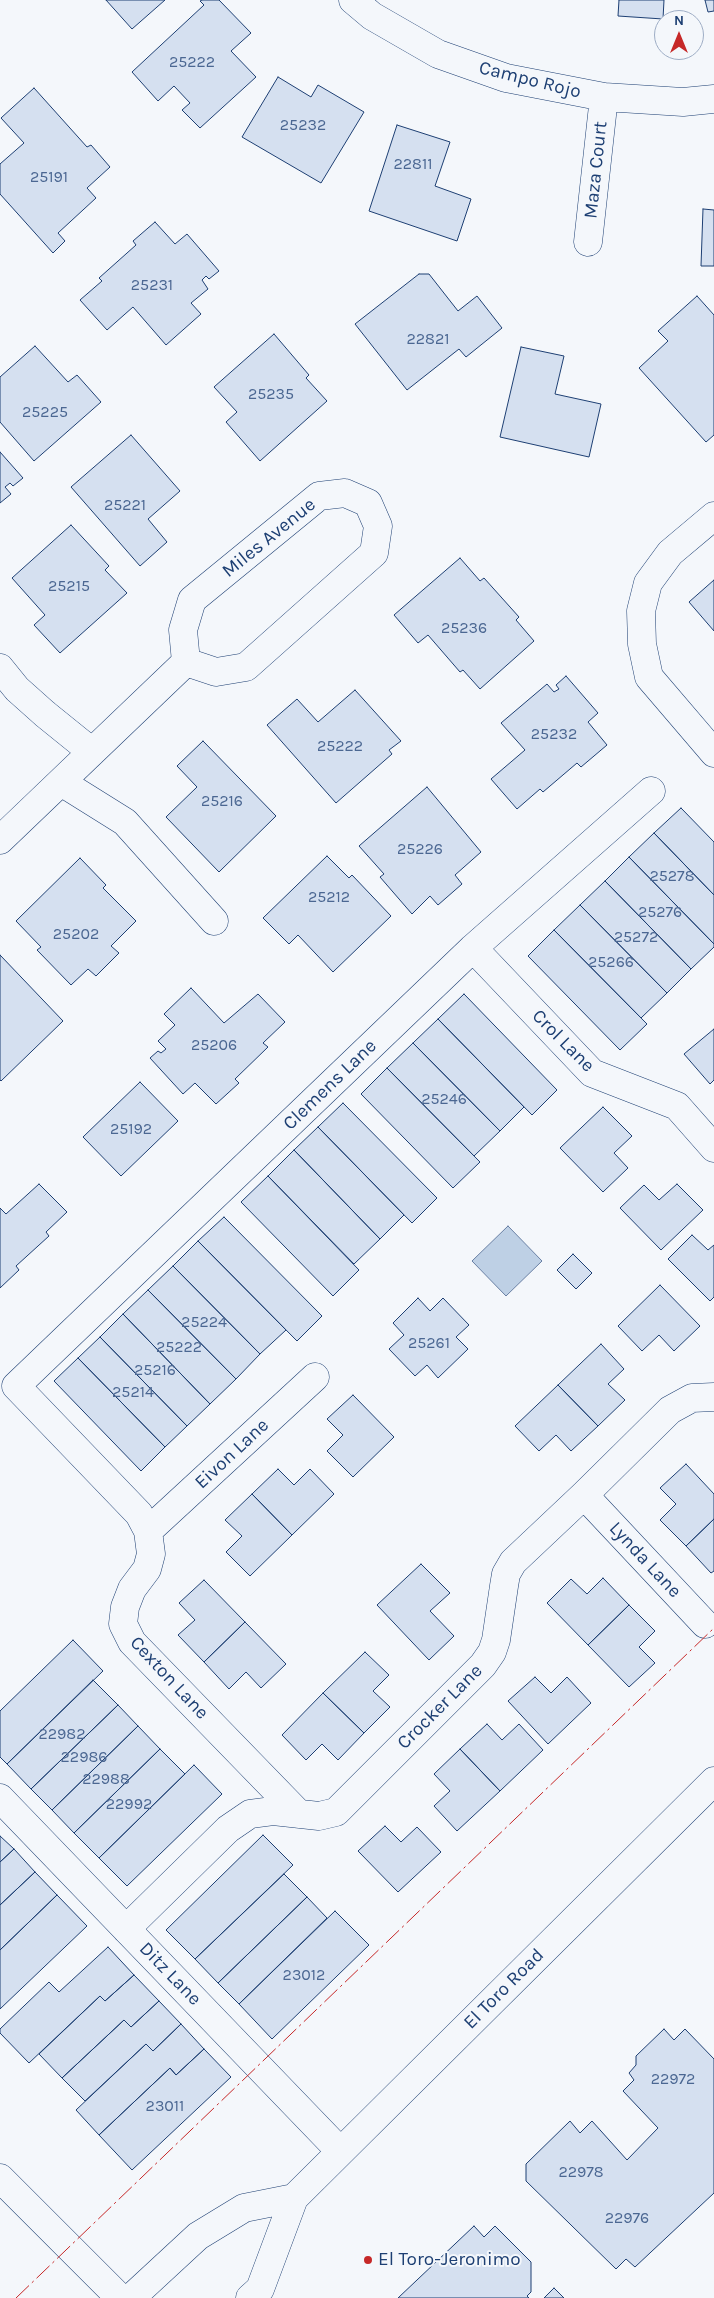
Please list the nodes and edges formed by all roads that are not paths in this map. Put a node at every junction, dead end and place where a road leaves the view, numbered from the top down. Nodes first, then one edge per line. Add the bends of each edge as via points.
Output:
1 (353, 0) edge
2 (604, 97) junction
3 (714, 98) edge
4 (588, 242) dead end
5 (714, 516) edge
6 (186, 662) junction
7 (0, 668) edge
8 (92, 752) junction
9 (714, 753) edge
10 (61, 782) junction
11 (651, 791) dead end
12 (0, 840) edge
13 (214, 921) dead end
14 (473, 948) junction
15 (714, 1148) edge
16 (315, 1377) dead end
17 (714, 1397) edge
18 (584, 1496) junction
19 (148, 1530) junction
20 (705, 1624) dead end
21 (714, 1781) edge
22 (0, 1798) edge
23 (299, 1814) junction
24 (126, 1929) junction
25 (340, 2151) junction
26 (0, 2178) edge
27 (294, 2198) junction
28 (120, 2298) edge
29 (131, 2298) edge
30 (250, 2298) edge

1 - 2 street, Campo Rojo via 372,16 438,54 506,78
2 - 3 street, Campo Rojo via 683,102
2 - 4 street, Maza Court
5 - 9 street via 670,553 648,583 641,611 642,644 649,677
6 - 6 street, Miles Avenue via 216,672 246,668 374,553 378,526 368,503 344,493 320,496 192,600 183,630
6 - 8 street
7 - 8 street via 17,689
8 - 10 street
10 - 12 street
10 - 13 street via 125,822
11 - 14 street, Clemens Lane
14 - 15 street, Crol Lane via 592,1073 677,1106
14 - 19 street, Clemens Lane via 16,1386 138,1514
16 - 19 street, Eivon Lane
17 - 18 street, Crocker Lane via 692,1398 670,1410
18 - 20 street, Lynda Lane
18 - 23 street, Crocker Lane via 513,1562 506,1574 496,1640 483,1665 336,1812 320,1816
19 - 23 street, Cexton Lane via 151,1541 149,1562 125,1607 123,1624 132,1642
21 - 25 street, El Toro Road
22 - 24 street, Ditz Lane
23 - 24 street, Crocker Lane via 273,1811 250,1814 228,1829
24 - 25 street, Ditz Lane
25 - 27 street, El Toro Road
26 - 28 street
27 - 29 street via 244,2208 198,2236
27 - 30 street, El Toro Road via 260,2289

